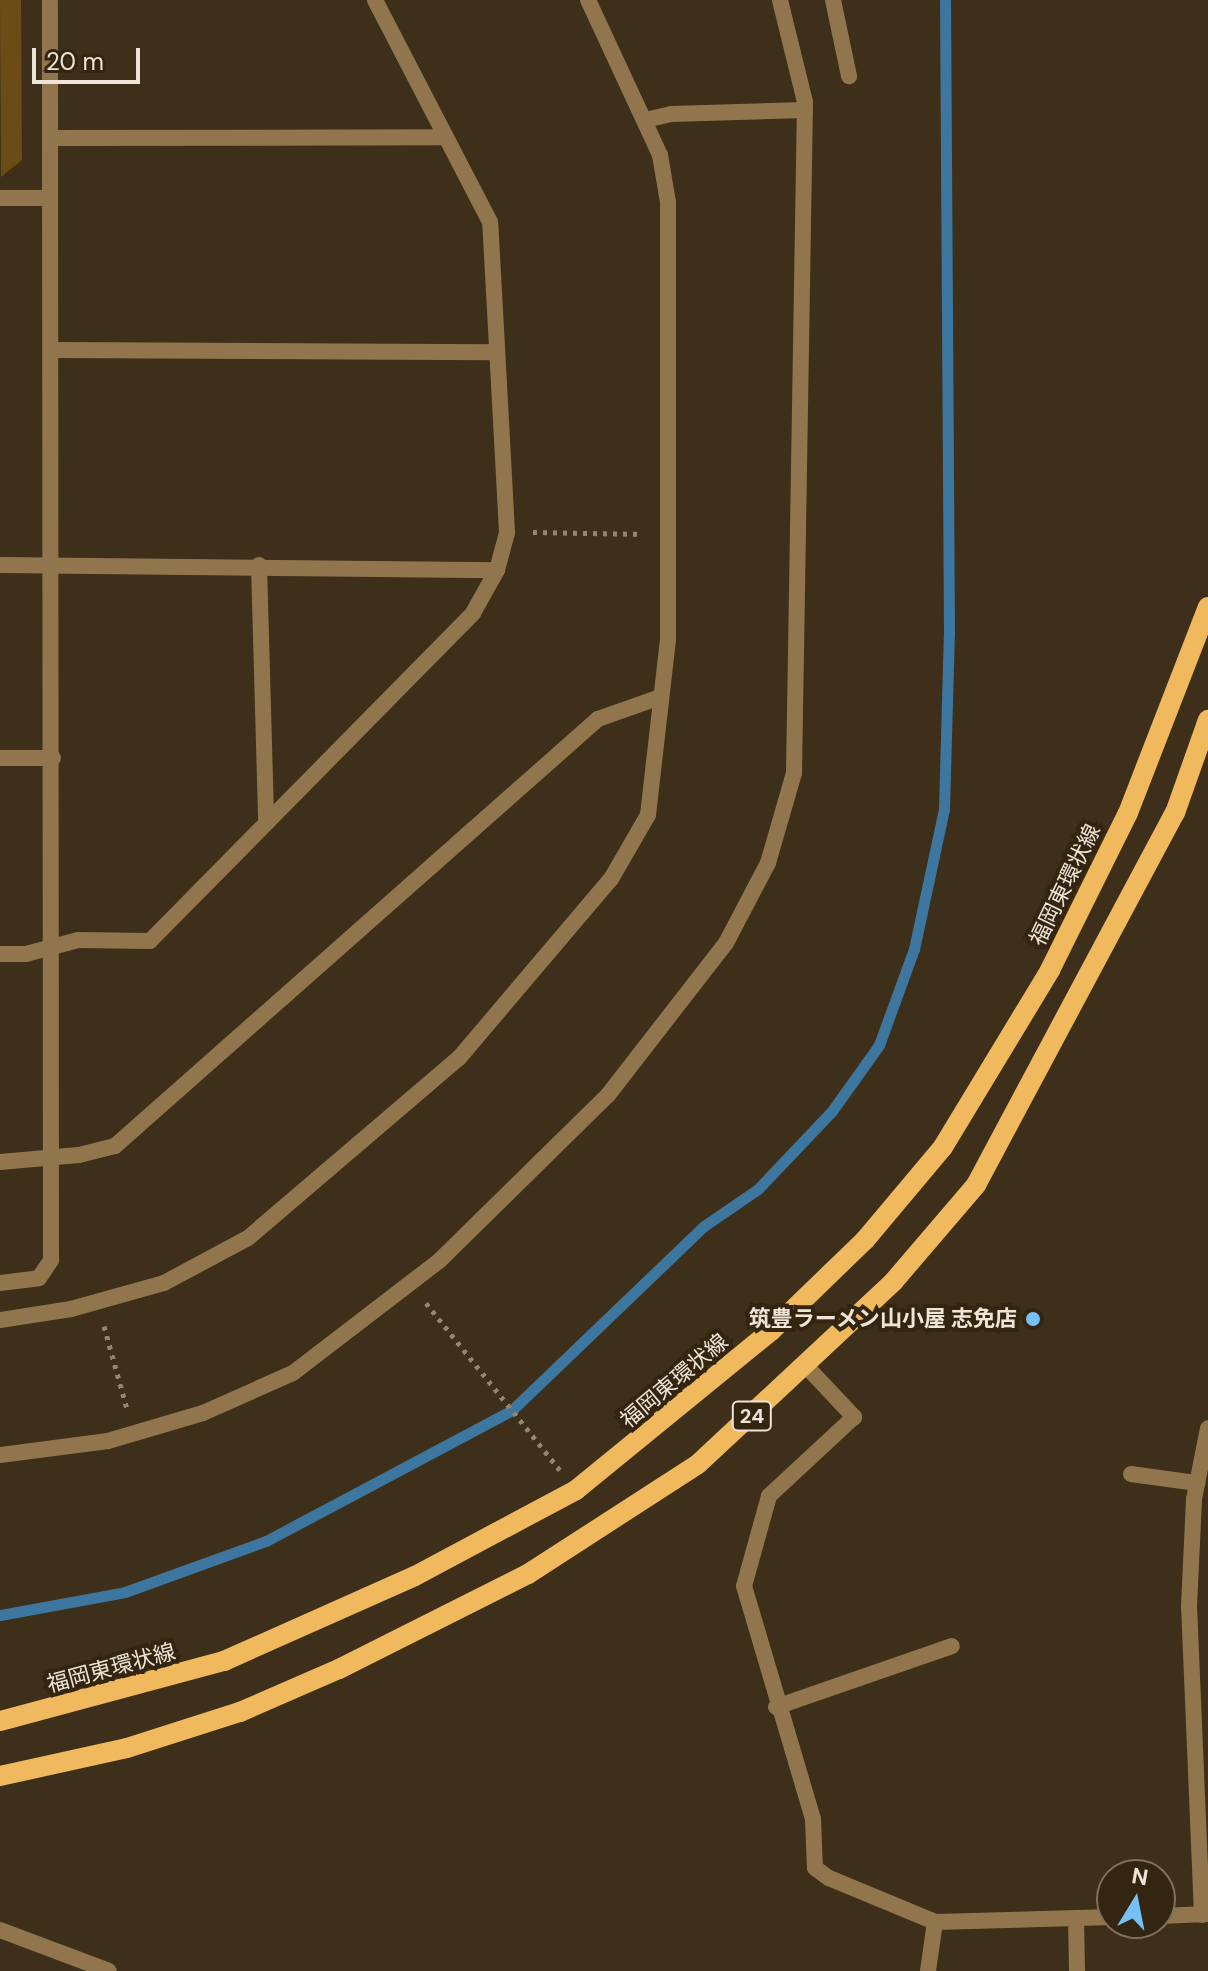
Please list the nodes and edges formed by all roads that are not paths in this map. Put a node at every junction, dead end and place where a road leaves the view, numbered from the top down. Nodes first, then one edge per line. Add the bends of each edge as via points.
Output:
1 (50, 0) edge
2 (375, 0) edge
3 (588, 0) edge
4 (780, 0) edge
5 (833, 0) edge
6 (849, 76) dead end
7 (805, 110) junction
8 (645, 120) junction
9 (445, 137) junction
10 (50, 138) junction
11 (0, 198) edge
12 (50, 198) junction
13 (53, 350) junction
14 (493, 352) junction
15 (0, 565) edge
16 (52, 565) junction
17 (259, 565) junction
18 (497, 570) junction
19 (1208, 607) edge
20 (660, 697) junction
21 (1208, 720) edge
22 (0, 758) edge
23 (53, 758) junction
24 (266, 823) junction
25 (52, 943) junction
26 (0, 954) edge
27 (49, 1160) junction
28 (0, 1162) edge
29 (0, 1283) edge
30 (0, 1320) edge
31 (807, 1367) junction
32 (1208, 1428) edge
33 (0, 1455) edge
34 (1131, 1474) dead end
35 (1197, 1483) junction
36 (952, 1646) dead end
37 (776, 1707) junction
38 (0, 1721) edge
39 (0, 1776) edge
40 (1205, 1914) edge
41 (1176, 1915) edge
42 (1096, 1917) edge
43 (1076, 1918) junction
44 (935, 1922) junction
45 (0, 1930) edge
46 (109, 1971) edge
47 (928, 1971) edge
48 (1077, 1971) edge

1 - 10 street
2 - 9 street
3 - 8 street
4 - 7 street
5 - 6 street
7 - 8 street via 671,114
7 - 33 street via 794,773 768,863 726,943 608,1095 410,1284 293,1373 203,1413 134,1434
8 - 20 street via 660,155 668,202 668,640
9 - 10 street
9 - 14 street via 490,222
10 - 12 street
11 - 12 street
12 - 13 street
13 - 14 street
13 - 16 street
14 - 18 street via 507,532
15 - 16 street
16 - 17 street
16 - 23 street
17 - 18 street
17 - 24 street
18 - 24 street via 473,613
19 - 38 main road, 福岡東環状線 / 24 via 1128,813 1050,970 943,1147 865,1240 771,1331 671,1418 576,1490 338,1614 224,1661
20 - 27 street via 598,719 115,1146
20 - 30 street via 648,815 611,879 459,1058 248,1238 164,1283
21 - 31 main road, 24 via 1175,813 976,1185 894,1281
22 - 23 street
23 - 25 street
24 - 25 street via 150,941
25 - 26 street via 26,954
25 - 27 street
27 - 28 street
27 - 29 street via 51,1260 39,1278
31 - 37 street via 854,1417 769,1496 759,1518 744,1586
31 - 39 main road, 24 via 698,1464 528,1574 433,1624 240,1712 127,1748
32 - 35 street
34 - 35 street
35 - 40 street via 1189,1606
36 - 37 street
37 - 44 street via 813,1819 815,1868
40 - 41 street
42 - 43 street
43 - 44 street
43 - 48 street
44 - 47 street
45 - 46 street

